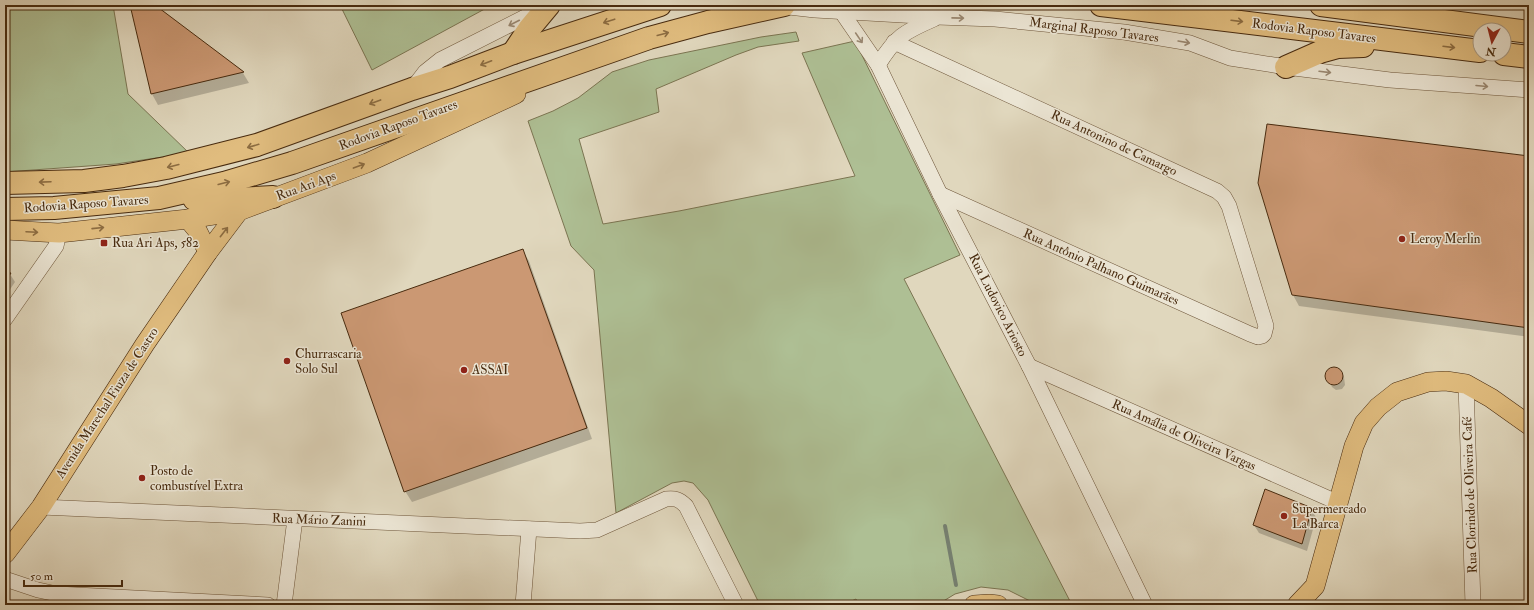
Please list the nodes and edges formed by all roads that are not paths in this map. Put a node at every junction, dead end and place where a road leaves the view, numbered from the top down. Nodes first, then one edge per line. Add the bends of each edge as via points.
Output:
1 (549, 5) edge
2 (660, 5) edge
3 (782, 5) edge
4 (1101, 5) edge
5 (1321, 5) edge
6 (841, 11) junction
7 (937, 17) junction
8 (1529, 32) edge
9 (894, 42) junction
10 (1424, 44) junction
11 (1472, 50) edge
12 (513, 53) junction
13 (1512, 55) edge
14 (1529, 57) edge
15 (586, 60) junction
16 (878, 65) junction
17 (1286, 67) junction
18 (412, 89) junction
19 (1529, 90) edge
20 (5, 183) edge
21 (940, 194) junction
22 (273, 197) junction
23 (159, 198) junction
24 (5, 209) edge
25 (239, 211) junction
26 (188, 219) junction
27 (5, 230) edge
28 (59, 233) junction
29 (208, 252) junction
30 (5, 319) edge
31 (1262, 336) joint
32 (1029, 366) junction
33 (1466, 384) junction
34 (1529, 425) edge
35 (1339, 503) junction
36 (41, 507) junction
37 (295, 519) junction
38 (529, 529) junction
39 (5, 554) edge
40 (5, 579) edge
41 (1315, 586) junction
42 (268, 605) edge
43 (284, 605) edge
44 (523, 605) edge
45 (736, 605) edge
46 (974, 605) edge
47 (998, 605) edge
48 (1145, 605) edge
49 (1297, 605) edge
50 (1313, 605) edge
51 (1473, 605) edge

1 - 12 highway
1 -> 18 street via 440,60 425,72
2 -> 12 highway, Rodovia Raposo Tavares
3 - 6 street, Marginal Raposo Tavares
15 -> 3 highway, Rodovia Raposo Tavares via 649,38
4 -> 10 highway, Rodovia Raposo Tavares
5 - 8 highway, Rodovia Raposo Tavares
6 - 7 street, Marginal Raposo Tavares
6 -> 16 street, Rua Ludovico Ariosto
7 - 9 street via 914,28
7 -> 17 street, Marginal Raposo Tavares via 995,18 1124,32 1190,43 1230,58
9 - 16 street
9 - 31 street, Rua Antonino de Camargo via 1217,191 1229,206 1266,326
10 -> 11 highway, Rodovia Raposo Tavares
10 - 17 highway via 1338,47
12 -> 18 highway, Rodovia Raposo Tavares
13 - 14 highway
22 -> 15 main road, Rua Ari Aps via 367,163
23 -> 15 highway, Rodovia Raposo Tavares via 224,183 292,163
16 - 21 street, Rua Ludovico Ariosto
17 -> 19 street, Marginal Raposo Tavares via 1390,80
18 -> 20 highway, Rodovia Raposo Tavares via 257,145 166,168 84,181
21 - 31 street, Rua Antônio Palhano Guimarães via 1250,334
21 - 32 street, Rua Ludovico Ariosto
22 - 23 highway via 216,200
22 - 25 main road, Rua Ari Aps
23 - 24 highway, Rodovia Raposo Tavares via 54,208
25 - 26 main road, Rua Ari Aps
29 -> 25 main road, Avenida Marechal Fiuza de Castro
28 -> 26 main road, Rua Ari Aps
26 - 29 main road
27 -> 28 main road, Rua Ari Aps
28 - 30 street via 56,246
29 - 36 main road, Avenida Marechal Fiuza de Castro via 145,344
32 - 35 street, Rua Amália de Oliveira Vargas
32 - 48 street, Rua Ludovico Ariosto
33 - 34 main road
33 - 35 main road via 1428,382 1397,392 1378,407 1364,423 1354,446
33 - 51 street, Rua Clorindo de Oliveira Café
35 - 41 main road
36 - 37 street, Rua Mário Zanini
36 - 39 main road, Avenida Marechal Fiuza de Castro
37 - 38 street, Rua Mário Zanini
37 - 43 street
38 - 44 street
38 - 45 street, Rua Mário Zanini via 597,530 666,499 680,499 686,506
40 - 42 street via 57,594
41 - 49 main road
41 - 50 street
46 - 47 main road

